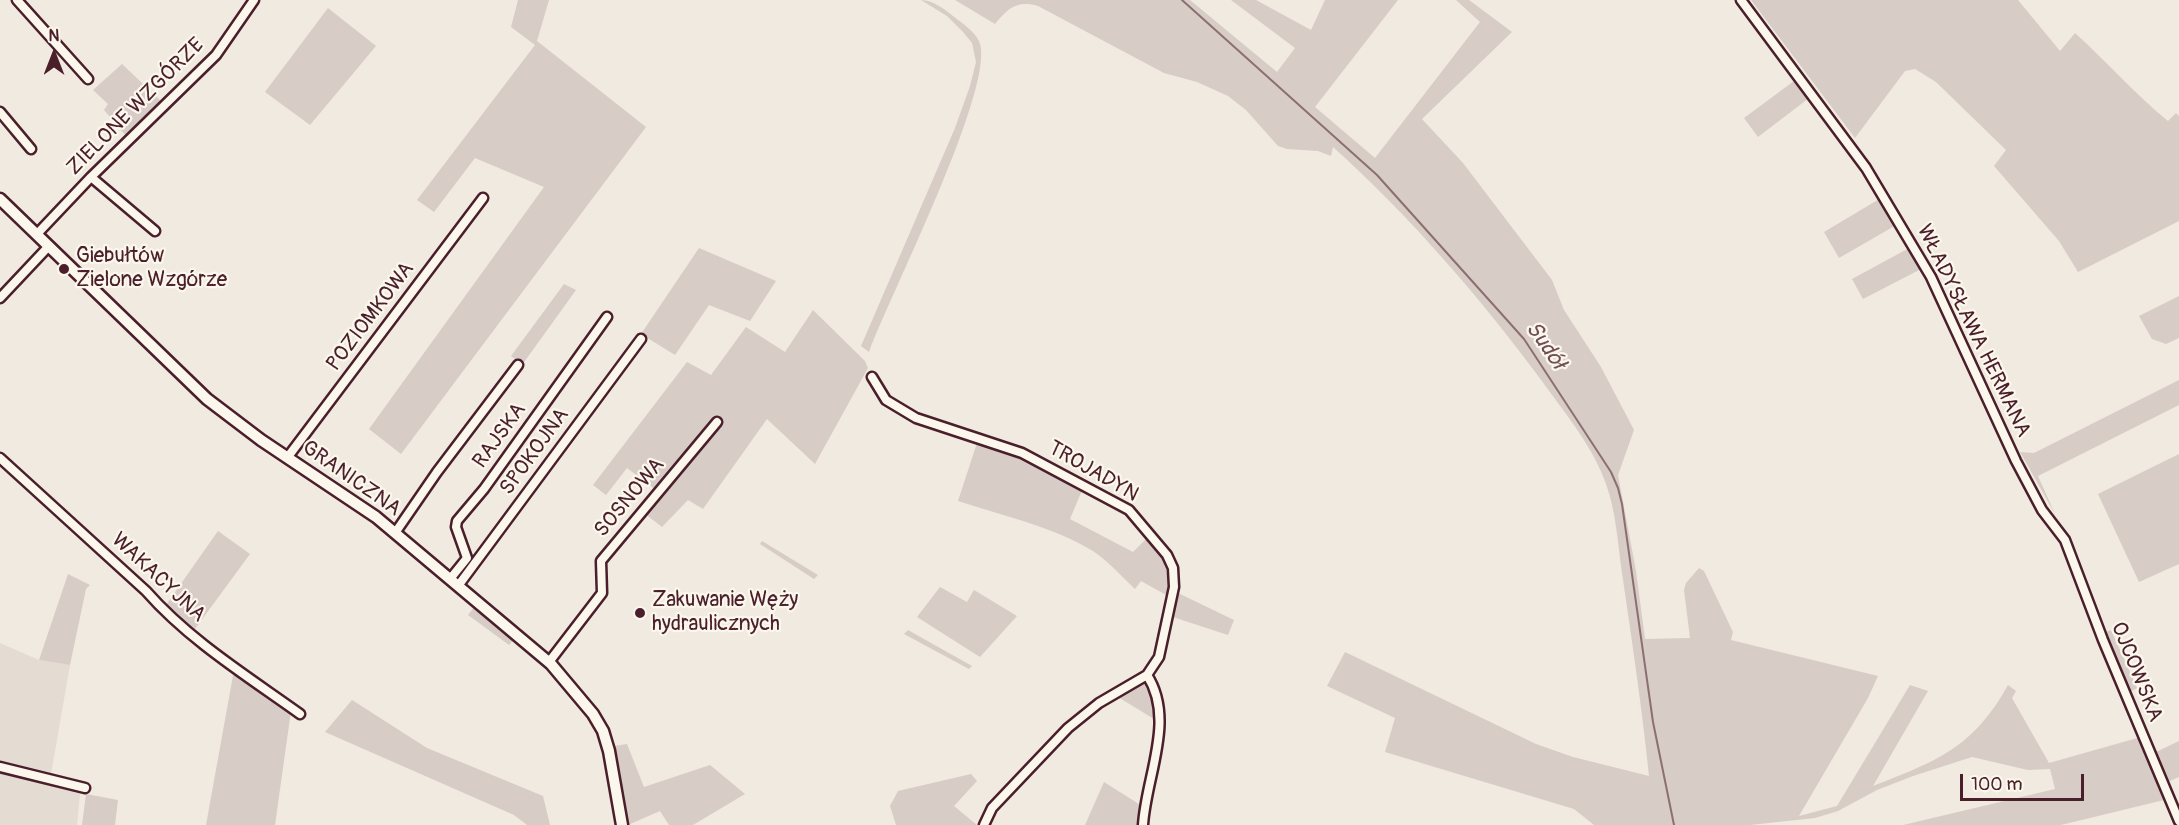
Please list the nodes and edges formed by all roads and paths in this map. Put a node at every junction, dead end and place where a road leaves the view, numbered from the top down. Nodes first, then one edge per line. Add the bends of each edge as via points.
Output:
1 (17, 0) edge
2 (254, 0) edge
3 (1741, 0) edge
4 (88, 79) dead end
5 (0, 112) edge
6 (31, 148) dead end
7 (91, 177) junction
8 (483, 198) dead end
9 (0, 199) edge
10 (155, 231) dead end
11 (37, 234) junction
12 (49, 246) junction
13 (0, 298) edge
14 (607, 317) dead end
15 (641, 339) dead end
16 (519, 365) dead end
17 (872, 377) dead end
18 (717, 422) dead end
19 (0, 458) edge
20 (287, 458) junction
21 (395, 533) junction
22 (2062, 536) joint
23 (454, 583) junction
24 (549, 662) junction
25 (1148, 675) junction
26 (300, 714) dead end
27 (0, 767) edge
28 (85, 788) dead end
29 (2179, 821) edge
30 (622, 825) edge
31 (984, 825) edge
32 (1143, 825) edge

1 - 4 street
2 - 7 street, ZIELONE WZGÓRZE via 216,55
3 - 22 street, WŁADYSŁAWA HERMANA via 1896,214 1948,310 2016,461 2042,510
5 - 6 street
7 - 10 street
7 - 11 street, ZIELONE WZGÓRZE
8 - 20 street, POZIOMKOWA
9 - 11 street, GRANICZNA
11 - 12 street, GRANICZNA
12 - 13 street
12 - 20 street, GRANICZNA via 196,390
14 - 23 street, RAJSKA via 457,521 467,558
15 - 23 street, SPOKOJNA
16 - 21 street
17 - 25 street, TROJADYN via 886,400 916,418 1022,453 1129,510 1146,526 1167,555 1174,580 1159,657
18 - 24 street, SOSNOWA via 601,561 602,593
19 - 26 street, WAKACYJNA via 165,612
20 - 21 street, GRANICZNA
21 - 23 street, GRANICZNA
22 - 29 street, OJCOWSKA
23 - 24 street, GRANICZNA
24 - 30 street, GRANICZNA via 603,731
25 - 31 street via 1099,703 1068,728 992,808
25 - 32 street via 1159,700 1158,757
27 - 28 street

